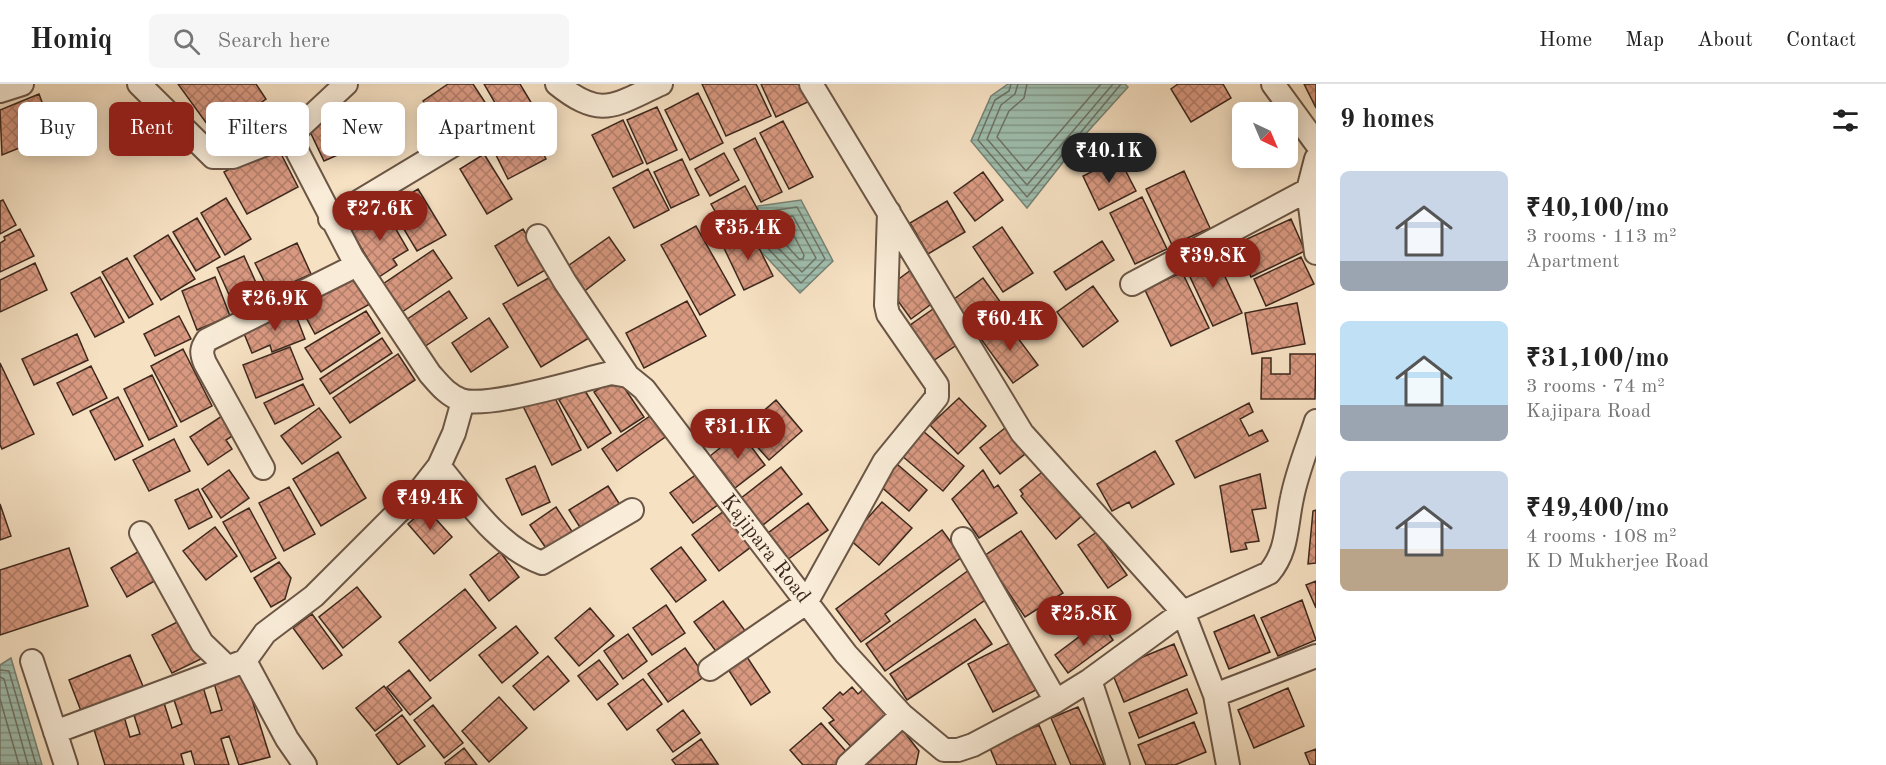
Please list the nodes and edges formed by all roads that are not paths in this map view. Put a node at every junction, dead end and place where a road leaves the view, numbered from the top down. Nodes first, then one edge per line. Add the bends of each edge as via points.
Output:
1 (22, 84) edge
2 (140, 84) edge
3 (346, 84) edge
4 (558, 84) edge
5 (661, 84) edge
6 (811, 84) edge
7 (1273, 84) edge
8 (0, 91) edge
9 (309, 119) edge
10 (1316, 143) edge
11 (206, 150) edge
12 (212, 156) edge
13 (236, 156) edge
14 (300, 156) edge
15 (435, 156) edge
16 (1316, 159) edge
17 (1308, 190) junction
18 (889, 212) junction
19 (330, 219) junction
20 (538, 236) dead end
21 (1316, 253) edge
22 (357, 265) junction
23 (1132, 284) dead end
24 (628, 376) junction
25 (463, 401) junction
26 (1316, 421) edge
27 (439, 466) junction
28 (263, 468) dead end
29 (1316, 487) edge
30 (1292, 497) junction
31 (632, 510) dead end
32 (141, 532) dead end
33 (963, 539) dead end
34 (806, 603) junction
35 (1183, 612) junction
36 (1316, 656) edge
37 (32, 661) dead end
38 (236, 664) junction
39 (711, 669) dead end
40 (1090, 680) junction
41 (1215, 695) junction
42 (1056, 701) junction
43 (902, 714) junction
44 (55, 732) junction
45 (940, 758) edge
46 (66, 765) edge
47 (305, 765) edge
48 (848, 765) edge
49 (1118, 765) edge
50 (1228, 765) edge

1 - 8 street
2 - 11 street
3 - 9 street
4 - 5 street via 577,100 600,107 611,107
6 - 18 street
7 - 10 street
12 - 13 street
14 - 19 street
15 - 19 street
16 - 17 street
17 - 21 street
17 - 23 street
18 - 34 street via 888,314 937,385 938,397 884,462
18 - 35 street via 1022,433
19 - 22 street
20 - 24 street, Kajipara Road via 564,282
22 - 25 street via 430,374 445,391
22 - 28 street via 207,340 202,347 205,363
24 - 25 street via 611,373 486,402
24 - 34 street, Kajipara Road via 644,389
25 - 27 street
26 - 30 street, Kajipara Road
27 - 31 street via 504,540 526,558 542,563
27 - 38 street via 405,507 349,562 314,596 265,633
29 - 30 street
30 - 35 street, Kajipara Road via 1284,548 1269,573
32 - 38 street via 202,643
33 - 42 street
34 - 39 street
34 - 43 street, Kajipara Road via 846,654
35 - 40 street, Kajipara Road
35 - 41 street
36 - 41 street
37 - 44 street
38 - 44 street
38 - 47 street
40 - 42 street, Kajipara Road
40 - 49 street
41 - 50 street
42 - 45 street, Kajipara Road
43 - 45 street, Kajipara Road
43 - 48 street
44 - 46 street

